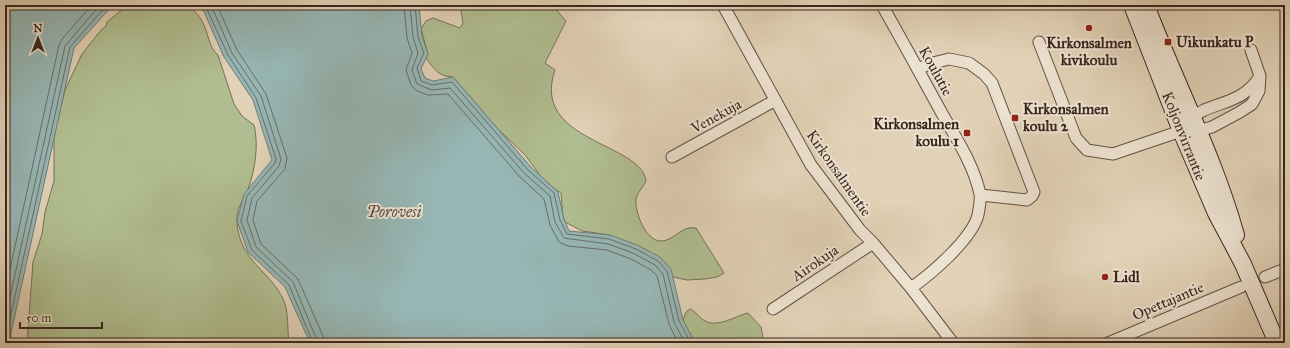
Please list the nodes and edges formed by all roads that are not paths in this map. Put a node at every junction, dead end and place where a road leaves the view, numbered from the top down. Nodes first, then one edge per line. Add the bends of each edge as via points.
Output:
1 (723, 5) edge
2 (882, 5) edge
3 (1132, 5) edge
4 (1146, 5) edge
5 (1039, 42) dead end
6 (1251, 50) dead end
7 (918, 69) junction
8 (1260, 76) junction
9 (774, 101) junction
10 (1195, 124) junction
11 (1181, 131) junction
12 (672, 157) dead end
13 (981, 195) junction
14 (873, 243) junction
15 (1244, 264) junction
16 (1285, 269) edge
17 (1265, 278) dead end
18 (1241, 287) dead end
19 (911, 288) junction
20 (773, 309) dead end
21 (1126, 340) edge
22 (953, 343) edge
23 (1108, 343) edge
24 (1277, 343) edge

1 - 9 street, Kirkonsalmentie
2 - 7 street, Koulutie
3 - 11 main road, Koljonvirrantie
4 - 10 main road, Koljonvirrantie
5 - 11 street via 1076,138 1087,150 1113,154
6 - 8 street
7 - 13 street, Koulutie via 972,168
7 - 13 street via 941,60 959,60 978,68 992,83 1034,192 1026,200
8 - 10 street via 1245,94
8 - 10 street via 1259,91 1252,104 1212,127
9 - 12 street, Venekuja
9 - 14 street, Kirkonsalmentie via 822,180
10 - 11 street
10 - 15 main road, Koljonvirrantie via 1229,211
11 - 15 main road, Koljonvirrantie via 1216,213
13 - 19 street, Koulutie via 978,216 955,250
14 - 19 street, Kirkonsalmentie
14 - 20 street, Airokuja
15 - 24 main road, Koljonvirrantie
16 - 17 street
18 - 21 street, Opettajantie
19 - 22 street, Kirkonsalmentie
21 - 23 street, Opettajantie

